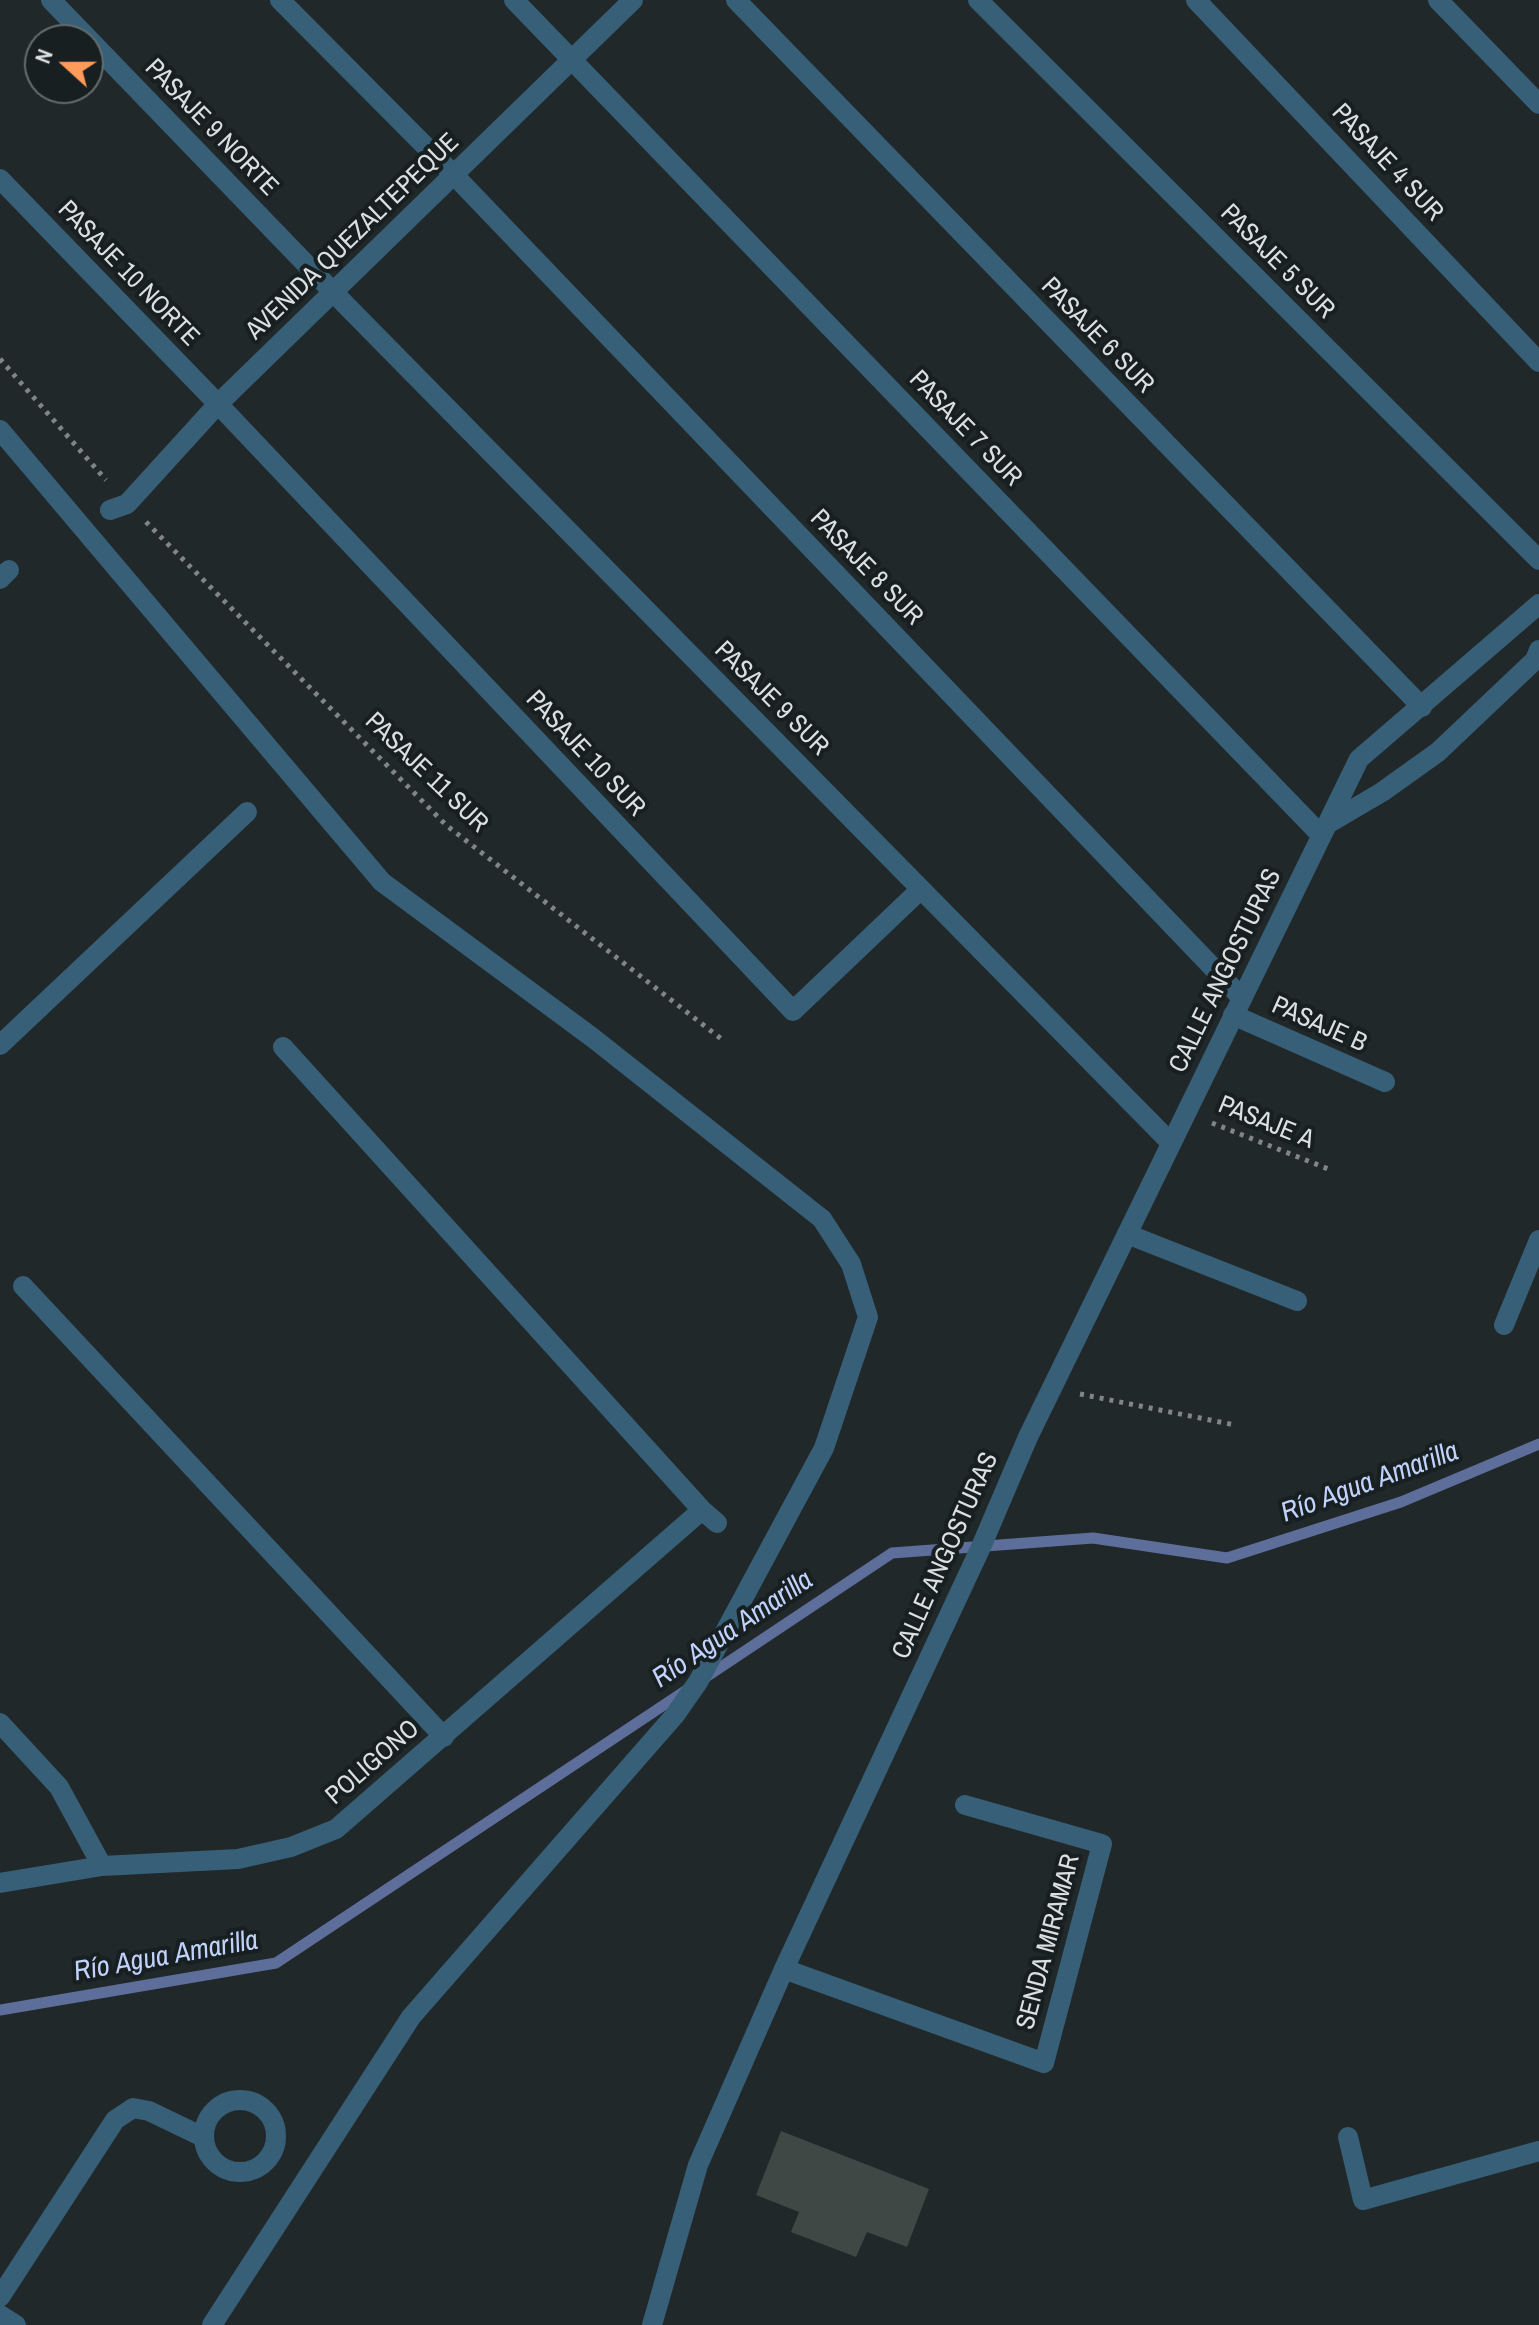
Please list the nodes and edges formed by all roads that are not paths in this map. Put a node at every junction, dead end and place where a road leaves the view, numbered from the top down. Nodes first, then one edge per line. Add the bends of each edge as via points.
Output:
1 (51, 0) edge
2 (280, 0) edge
3 (514, 0) edge
4 (633, 0) edge
5 (736, 0) edge
6 (978, 0) edge
7 (1196, 0) edge
8 (1438, 0) edge
9 (572, 59) junction
10 (1539, 104) edge
11 (454, 175) junction
12 (0, 179) edge
13 (333, 292) junction
14 (1539, 362) edge
15 (218, 404) junction
16 (0, 430) edge
17 (119, 507) road end
18 (1539, 560) edge
19 (1539, 604) edge
20 (1539, 650) edge
21 (1422, 707) junction
22 (247, 812) dead end
23 (1324, 830) junction
24 (921, 889) junction
25 (1237, 1006) junction
26 (0, 1045) edge
27 (283, 1047) dead end
28 (1385, 1082) dead end
29 (1171, 1143) junction
30 (1127, 1234) junction
31 (1539, 1240) edge
32 (23, 1286) dead end
33 (1297, 1301) dead end
34 (1504, 1325) dead end
35 (0, 1723) edge
36 (444, 1737) junction
37 (965, 1805) dead end
38 (102, 1866) junction
39 (0, 1883) edge
40 (784, 1969) junction
41 (203, 2137) dead end
42 (1348, 2137) dead end
43 (1539, 2151) edge
44 (0, 2297) edge
45 (0, 2315) edge
46 (16, 2325) edge
47 (212, 2325) edge
48 (652, 2325) edge

1 - 13 street, PASAJE 9 NORTE
2 - 11 street, PASAJE 8 SUR
3 - 9 street, PASAJE 7 SUR
4 - 9 street, AVENIDA QUEZALTEPEQUE
5 - 21 street, PASAJE 6 SUR
6 - 18 street, PASAJE 5 SUR
7 - 14 street, PASAJE 4 SUR
8 - 10 street
9 - 11 street, AVENIDA QUEZALTEPEQUE
9 - 23 street, PASAJE 7 SUR
11 - 13 street, AVENIDA QUEZALTEPEQUE
11 - 25 street, PASAJE 8 SUR
12 - 15 street, PASAJE 10 NORTE
13 - 15 street, AVENIDA QUEZALTEPEQUE
13 - 24 street, PASAJE 9 SUR
15 - 17 street, AVENIDA QUEZALTEPEQUE
15 - 24 street, PASAJE 10 SUR via 793,1011
16 - 47 street via 382,882 593,1038 822,1219 851,1264 868,1317 824,1448 698,1682 675,1715 411,2017
19 - 21 street, CALLE ANGOSTURAS
20 - 23 street via 1535,660 1438,752
21 - 23 street, CALLE ANGOSTURAS via 1359,759
22 - 26 street
23 - 25 street, CALLE ANGOSTURAS
24 - 29 street, PASAJE 9 SUR
25 - 28 street, PASAJE B
25 - 29 street, CALLE ANGOSTURAS
27 - 36 street, POLIGONO via 710,1516
29 - 30 street, CALLE ANGOSTURAS
30 - 33 street
30 - 40 street, CALLE ANGOSTURAS
31 - 34 street
32 - 36 street
35 - 38 street via 59,1787
36 - 38 street, POLIGONO via 336,1829 291,1847 238,1859
37 - 40 street, SENDA MIRAMAR via 1102,1844 1044,2063
38 - 39 street, POLIGONO
40 - 48 street, CALLE ANGOSTURAS via 698,2165
41 - 44 street via 149,2111 133,2108 115,2120
42 - 43 street via 1363,2200
45 - 46 street

